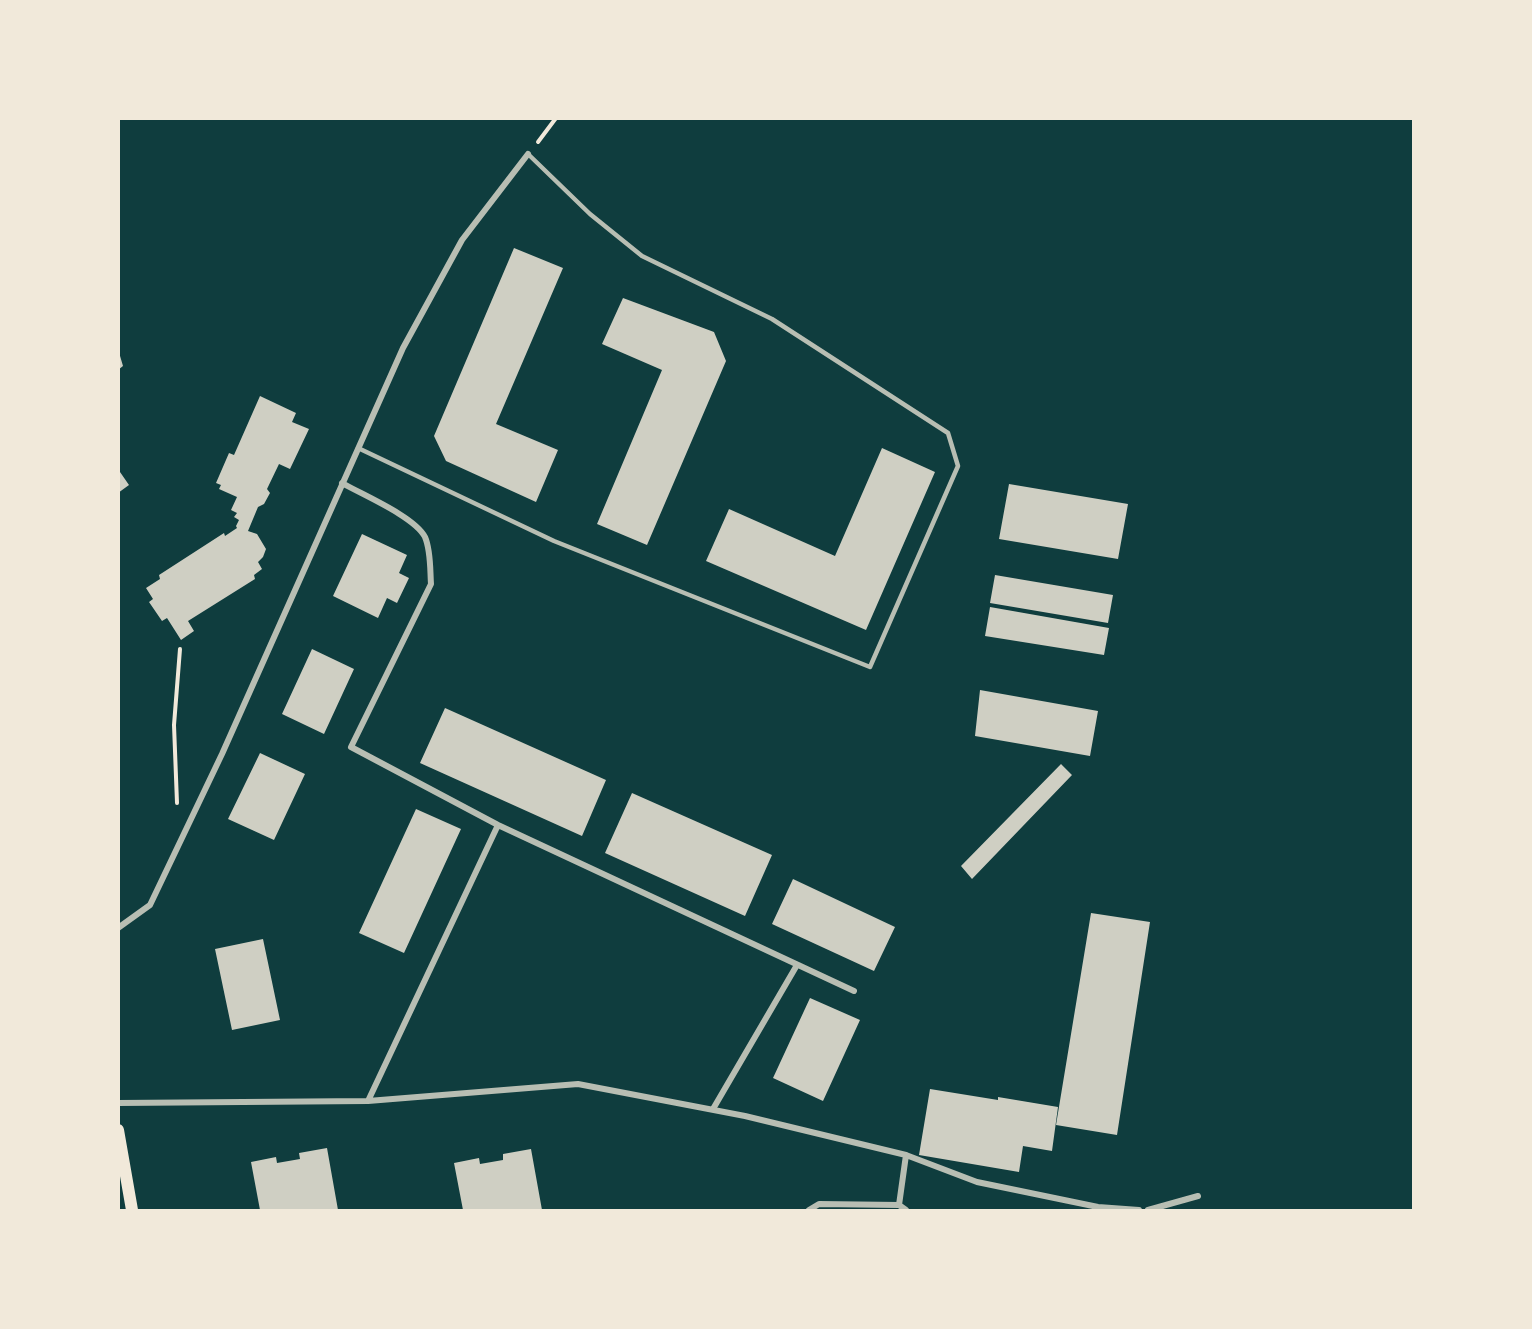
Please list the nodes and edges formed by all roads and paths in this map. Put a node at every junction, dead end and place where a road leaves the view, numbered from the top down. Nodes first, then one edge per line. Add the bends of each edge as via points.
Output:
1 (555, 118) edge
2 (528, 154) junction
3 (358, 448) junction
4 (342, 483) junction
5 (180, 649) dead end
6 (498, 825) junction
7 (178, 845) junction
8 (118, 928) edge
9 (797, 965) junction
10 (854, 991) dead end
11 (368, 1101) junction
12 (118, 1102) edge
13 (713, 1109) junction
14 (118, 1130) edge
15 (906, 1155) junction
16 (1198, 1196) dead end
17 (899, 1205) junction
18 (132, 1210) edge
19 (809, 1210) edge
20 (906, 1210) edge
21 (1139, 1210) edge
22 (1148, 1210) edge

1 - 2 path
2 - 3 street via 462,240 403,348
2 - 3 lane via 590,214 642,256 772,319 948,433 958,466 870,667 554,541
3 - 4 street
4 - 6 street via 412,522 425,537 431,584 351,747
4 - 7 street
5 - 7 path via 174,725
6 - 9 street
6 - 11 street
7 - 8 street via 150,905
9 - 10 street
9 - 13 street
11 - 12 street
11 - 13 street via 578,1084
13 - 15 street
14 - 18 main road
15 - 17 street
15 - 21 street via 977,1182 1098,1207
16 - 22 street
17 - 19 street via 819,1203
17 - 20 street

